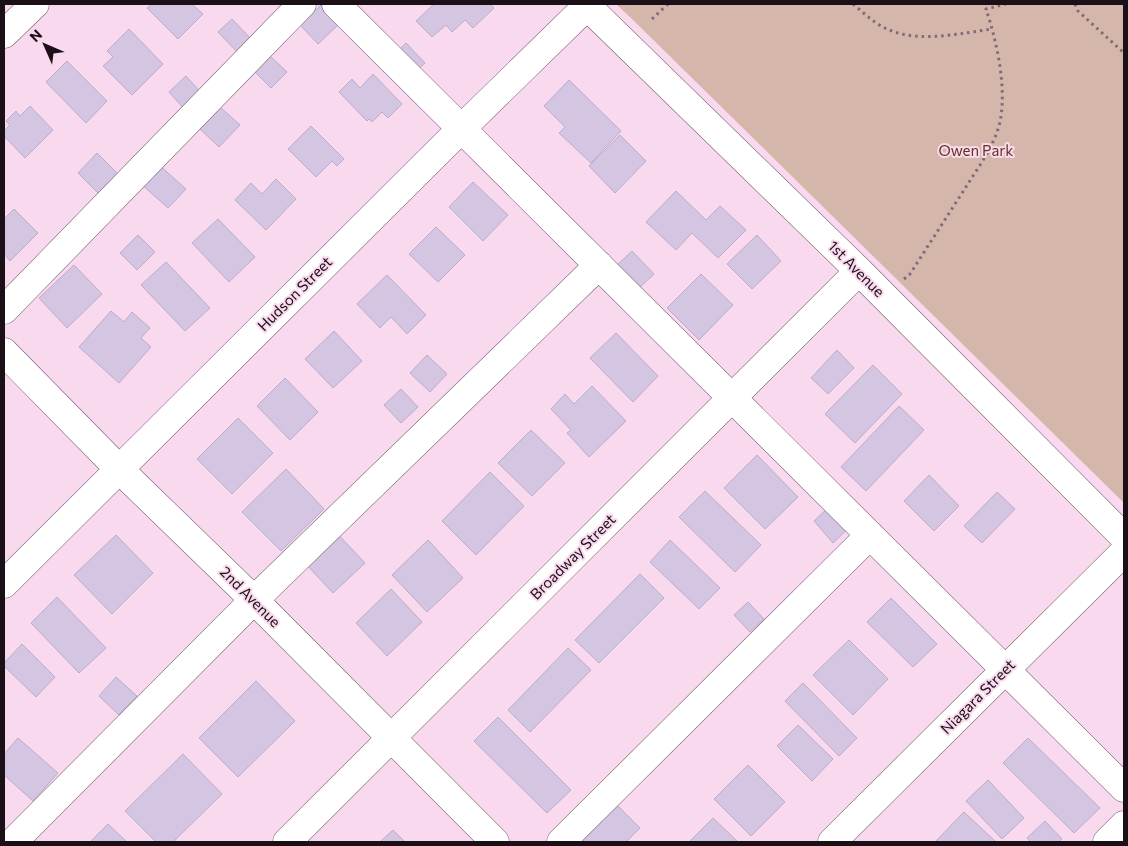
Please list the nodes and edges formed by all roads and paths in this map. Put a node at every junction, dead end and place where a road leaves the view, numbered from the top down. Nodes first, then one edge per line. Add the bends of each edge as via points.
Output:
1 (35, 4) edge
2 (302, 4) edge
3 (336, 4) edge
4 (668, 4) edge
5 (853, 4) edge
6 (1006, 4) edge
7 (1075, 4) edge
8 (586, 5) edge
9 (652, 19) dead end
10 (993, 29) junction
11 (4, 34) edge
12 (1124, 53) edge
13 (462, 128) junction
14 (599, 265) junction
15 (859, 272) junction
16 (900, 283) dead end
17 (4, 310) edge
18 (4, 352) edge
19 (732, 398) junction
20 (119, 469) junction
21 (870, 535) junction
22 (1124, 537) edge
23 (1124, 552) edge
24 (4, 584) edge
25 (254, 600) junction
26 (1006, 670) junction
27 (391, 738) junction
28 (1124, 788) edge
29 (1124, 825) edge
30 (13, 842) edge
31 (287, 842) edge
32 (495, 842) edge
33 (561, 842) edge
34 (832, 842) edge
35 (1107, 842) edge

1 - 11 street
2 - 17 street
3 - 13 street
4 - 9 path
5 - 10 path via 871,20 895,32 932,36
6 - 10 path via 986,9
7 - 12 path via 1078,11
8 - 13 street, Hudson Street
8 - 15 street, 1st Avenue
10 - 16 path via 1002,86 1000,123 994,141 910,274
13 - 14 street
13 - 20 street, Hudson Street
14 - 19 street
14 - 25 street
15 - 19 street, Broadway Street
15 - 22 street, 1st Avenue
18 - 20 street, 2nd Avenue
19 - 21 street
19 - 27 street, Broadway Street
20 - 24 street, Hudson Street
20 - 25 street, 2nd Avenue
21 - 26 street
21 - 33 street
23 - 26 street, Niagara Street
25 - 27 street, 2nd Avenue
25 - 30 street
26 - 28 street
26 - 34 street, Niagara Street
27 - 31 street, Broadway Street
27 - 32 street, 2nd Avenue
29 - 35 street

